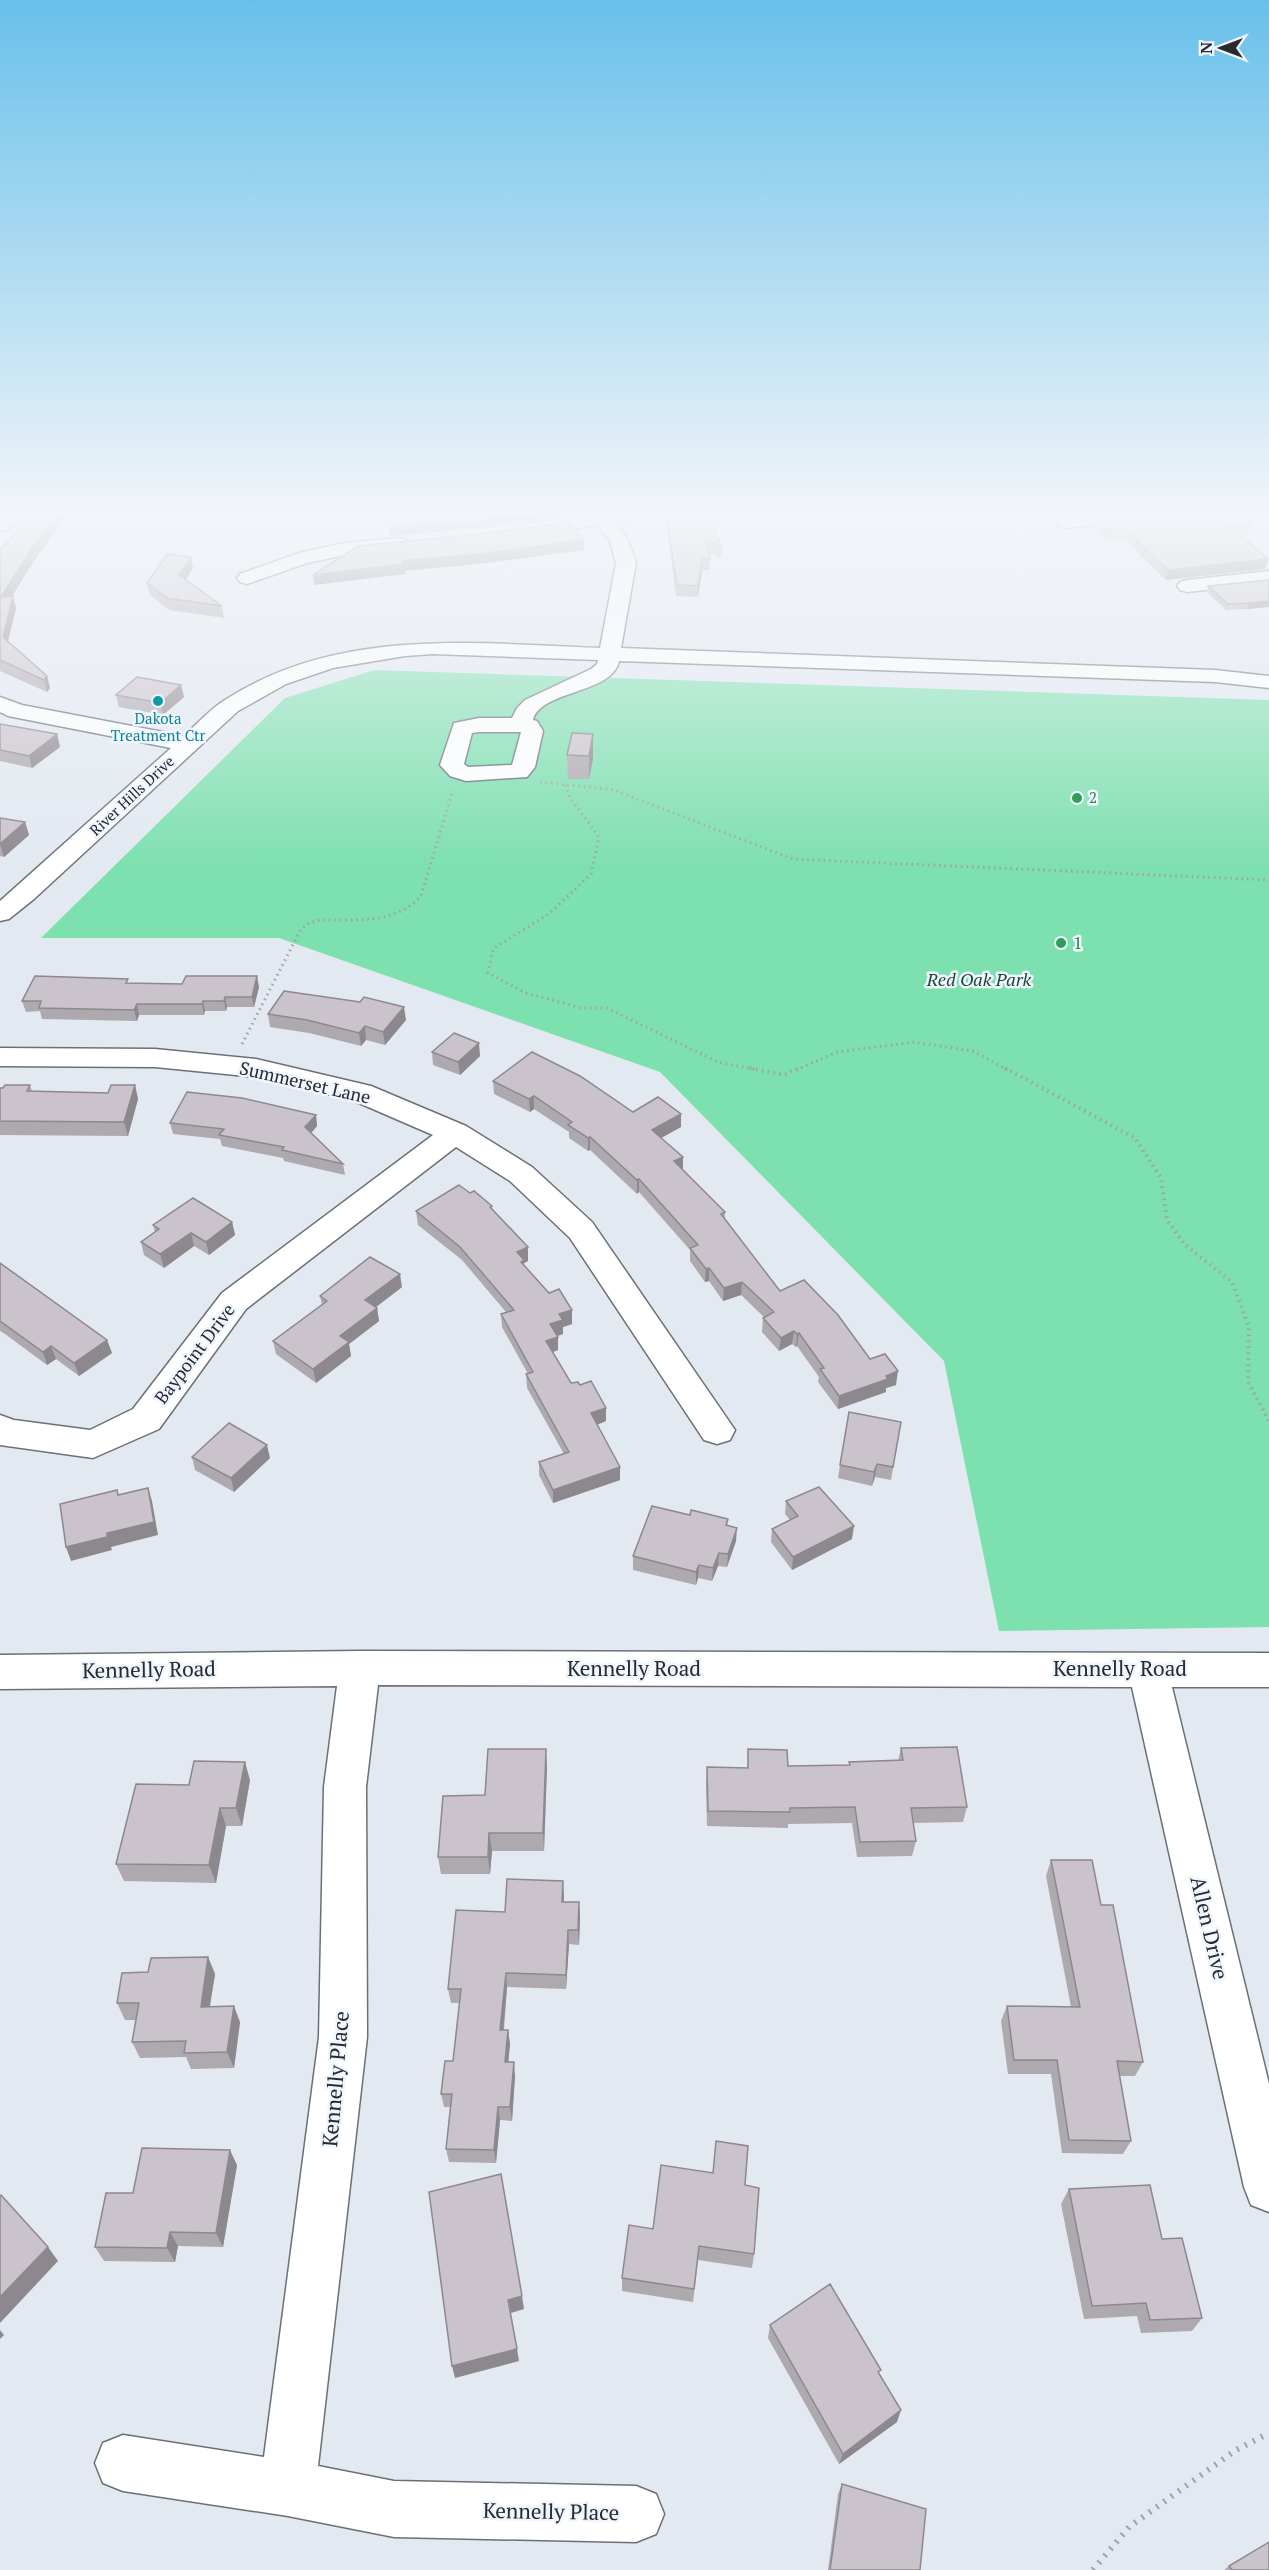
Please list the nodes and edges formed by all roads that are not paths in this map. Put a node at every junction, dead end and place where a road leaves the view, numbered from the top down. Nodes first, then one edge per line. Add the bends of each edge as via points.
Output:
1 (614, 629) edge
2 (610, 654) junction
3 (1269, 682) edge
4 (0, 704) edge
5 (522, 725) junction
6 (188, 744) junction
7 (0, 889) edge
8 (25, 894) junction
9 (0, 914) edge
10 (0, 1058) edge
11 (455, 1133) junction
12 (0, 1428) edge
13 (717, 1430) dead end
14 (360, 1668) junction
15 (1148, 1670) junction
16 (1269, 1670) edge
17 (0, 1672) edge
18 (1269, 2187) edge
19 (123, 2463) dead end
20 (288, 2488) junction
21 (636, 2514) dead end

1 - 2 street
2 - 3 street, River Hills Drive via 1215,676
2 - 5 street via 607,668 599,675 542,699 526,711
2 - 6 street, River Hills Drive via 433,648 348,657 298,671 258,688 230,706
4 - 6 street via 16,711
5 - 5 street via 532,730 519,772 466,774 452,765 462,728 479,724
6 - 8 street, River Hills Drive
7 - 8 street
8 - 9 street, River Hills Drive
10 - 11 street, Summerset Lane via 155,1058 256,1068 361,1093
11 - 12 street, Baypoint Drive via 234,1301 146,1419 93,1444 5,1433
11 - 13 street, Summerset Lane via 521,1174 581,1230
14 - 15 street, Kennelly Road
14 - 17 street, Kennelly Road
14 - 20 street, Kennelly Place via 345,1787 343,2037
15 - 16 street, Kennelly Road
15 - 18 street, Allen Drive
19 - 20 street, Kennelly Place
20 - 21 street, Kennelly Place via 394,2509

